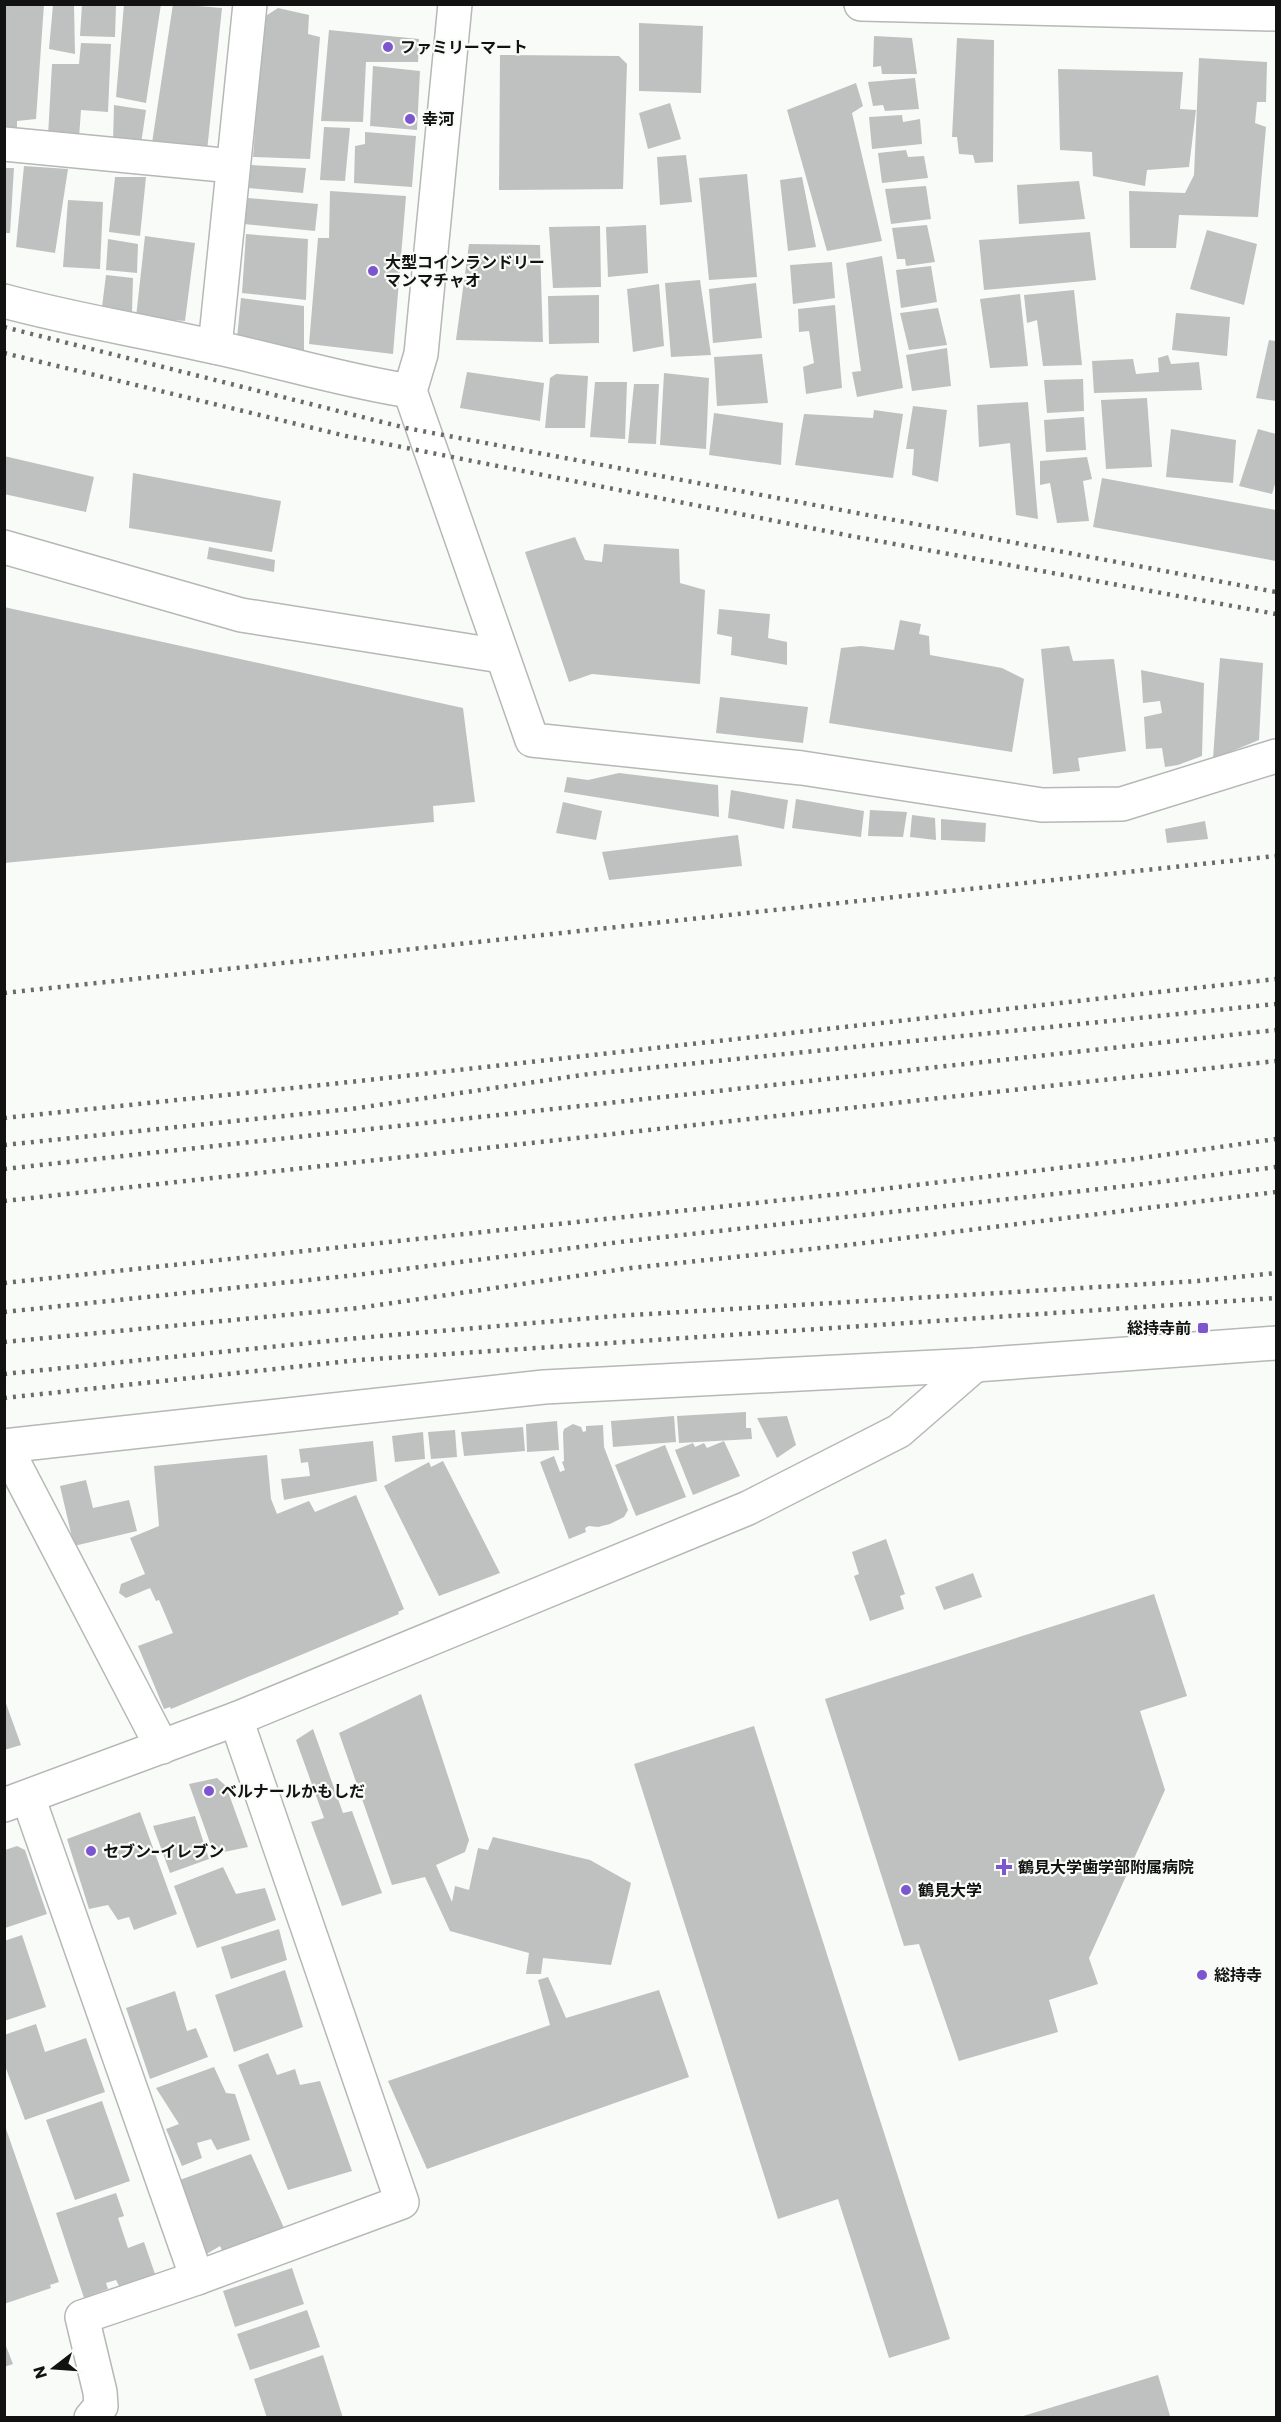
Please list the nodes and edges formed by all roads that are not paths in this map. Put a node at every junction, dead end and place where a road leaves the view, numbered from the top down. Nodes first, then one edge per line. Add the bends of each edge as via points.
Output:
1 (250, 4) edge
2 (455, 4) edge
3 (861, 4) edge
4 (1276, 14) edge
5 (4, 144) edge
6 (233, 166) junction
7 (4, 302) edge
8 (215, 347) junction
9 (410, 391) junction
10 (4, 548) edge
11 (501, 656) junction
12 (1276, 756) edge
13 (1276, 1343) edge
14 (975, 1365) junction
15 (5, 1446) edge
16 (236, 1719) junction
17 (162, 1747) junction
18 (16, 1801) edge
19 (197, 2278) junction
20 (91, 2418) edge

1 - 6 street
2 - 9 street via 421,354
3 - 4 street
5 - 6 street
6 - 8 street
7 - 8 street
8 - 9 street via 365,384
9 - 11 street
10 - 11 street via 242,615
11 - 12 street via 532,740 802,768 1042,805 1122,804
13 - 14 street
14 - 15 street via 544,1387
14 - 16 street via 899,1431 748,1508
15 - 17 street
16 - 17 street
16 - 19 street via 402,2202
17 - 18 street
18 - 19 street
19 - 20 street via 82,2317 100,2392 101,2406

